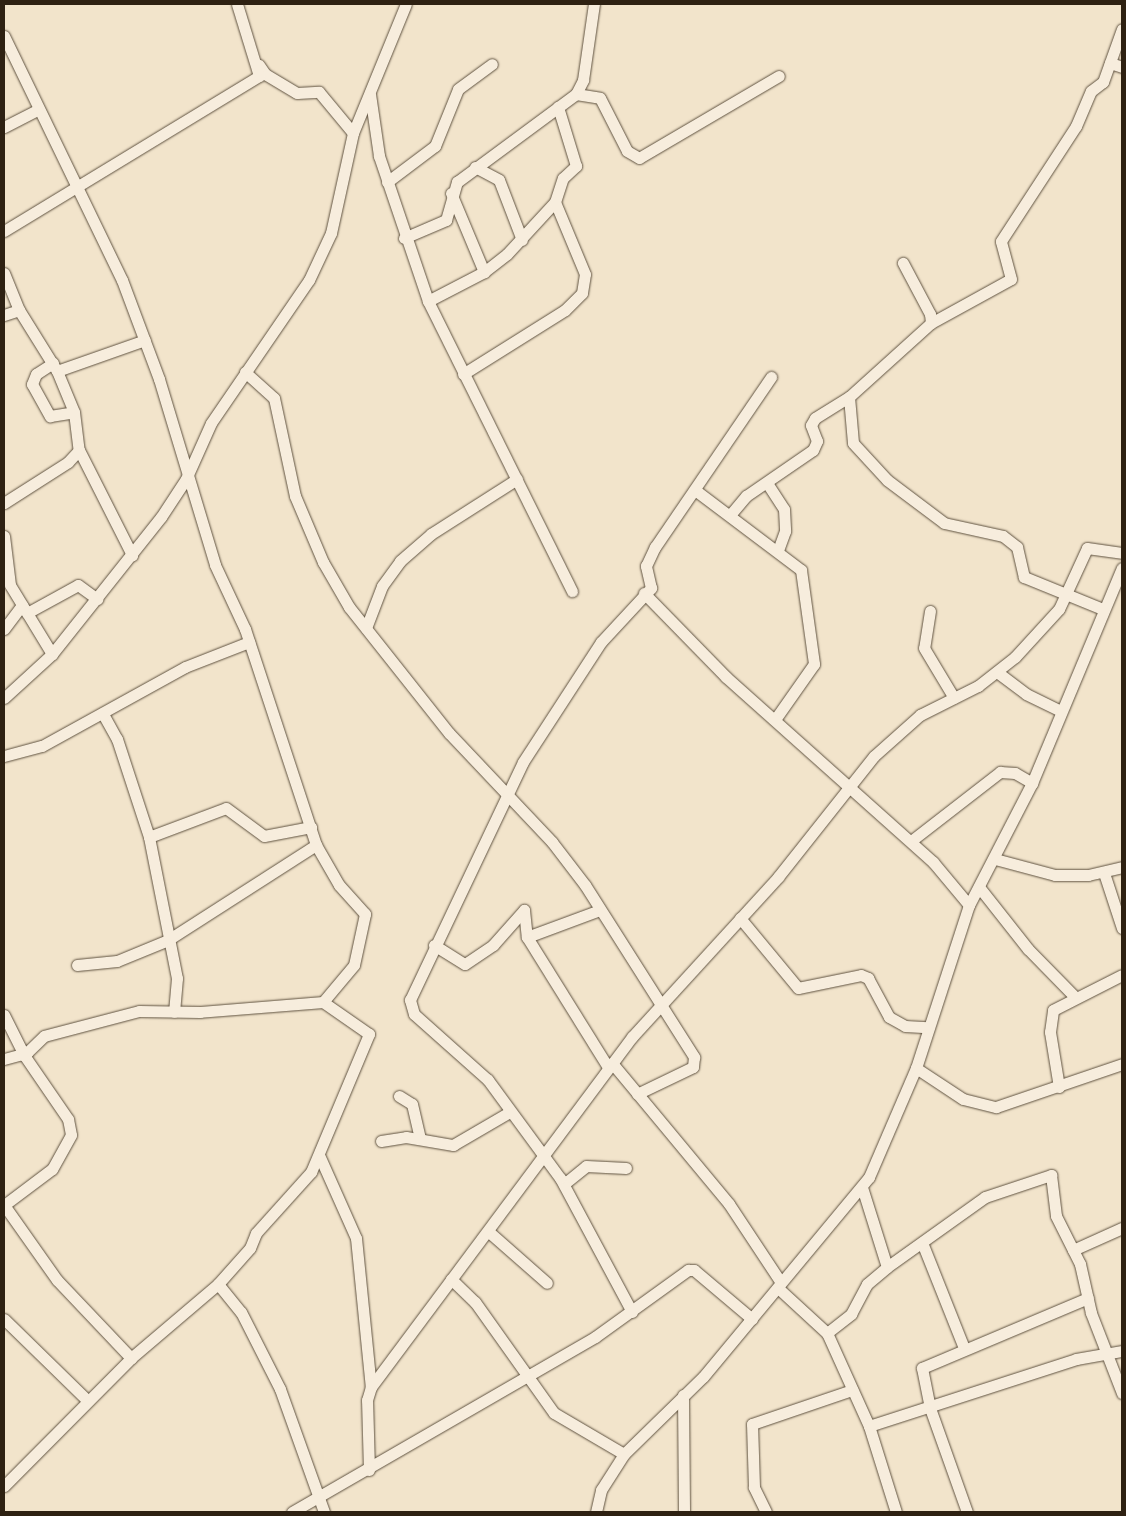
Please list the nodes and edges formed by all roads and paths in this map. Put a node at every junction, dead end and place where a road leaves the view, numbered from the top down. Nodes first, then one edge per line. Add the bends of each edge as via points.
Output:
1 (237, 4) edge
2 (406, 4) edge
3 (594, 4) edge
4 (1122, 29) edge
5 (4, 36) edge
6 (1110, 63) junction
7 (492, 64) dead end
8 (259, 65) junction
9 (1122, 67) edge
10 (779, 76) dead end
11 (370, 94) junction
12 (576, 94) junction
13 (558, 107) junction
14 (37, 110) junction
15 (374, 116) junction
16 (358, 121) junction
17 (4, 127) edge
18 (353, 133) junction
19 (476, 167) junction
20 (386, 182) junction
21 (77, 185) junction
22 (451, 192) junction
23 (555, 202) junction
24 (4, 231) edge
25 (404, 238) junction
26 (522, 240) junction
27 (903, 263) dead end
28 (484, 272) junction
29 (4, 273) edge
30 (428, 301) junction
31 (20, 310) junction
32 (4, 315) edge
33 (931, 323) junction
34 (145, 340) junction
35 (55, 367) junction
36 (245, 372) junction
37 (463, 374) junction
38 (771, 377) dead end
39 (849, 397) junction
40 (74, 412) junction
41 (79, 450) junction
42 (186, 479) junction
43 (517, 479) junction
44 (767, 484) junction
45 (695, 490) junction
46 (4, 503) edge
47 (730, 515) junction
48 (4, 536) edge
49 (778, 550) junction
50 (1122, 553) edge
51 (132, 556) junction
52 (1122, 568) edge
53 (7, 584) edge
54 (572, 591) dead end
55 (644, 593) junction
56 (1068, 594) junction
57 (97, 599) junction
58 (25, 609) junction
59 (1103, 609) junction
60 (930, 612) dead end
61 (366, 628) junction
62 (4, 629) edge
63 (248, 642) junction
64 (52, 654) junction
65 (997, 672) junction
66 (4, 698) edge
67 (954, 698) junction
68 (1061, 711) junction
69 (103, 714) junction
70 (776, 718) junction
71 (4, 756) edge
72 (1032, 783) junction
73 (850, 785) junction
74 (506, 793) junction
75 (311, 827) junction
76 (149, 837) junction
77 (911, 841) junction
78 (316, 845) junction
79 (995, 859) junction
80 (1122, 867) edge
81 (1104, 873) junction
82 (979, 887) junction
83 (969, 905) junction
84 (600, 910) junction
85 (740, 918) junction
86 (1122, 928) edge
87 (527, 937) junction
88 (168, 940) junction
89 (434, 945) junction
90 (77, 965) dead end
91 (1122, 975) edge
92 (1075, 997) junction
93 (323, 1002) junction
94 (661, 1004) junction
95 (174, 1012) junction
96 (4, 1015) edge
97 (927, 1026) junction
98 (24, 1053) junction
99 (4, 1059) edge
100 (1122, 1064) edge
101 (610, 1065) junction
102 (916, 1068) junction
103 (1059, 1088) junction
104 (638, 1094) junction
105 (399, 1096) dead end
106 (508, 1113) junction
107 (420, 1139) junction
108 (381, 1141) dead end
109 (319, 1155) junction
110 (543, 1161) junction
111 (626, 1168) dead end
112 (564, 1184) junction
113 (862, 1187) junction
114 (4, 1205) edge
115 (1122, 1228) edge
116 (489, 1232) junction
117 (924, 1245) junction
118 (1074, 1250) junction
119 (888, 1267) junction
120 (451, 1279) junction
121 (547, 1283) dead end
122 (218, 1284) junction
123 (779, 1285) junction
124 (1088, 1298) junction
125 (632, 1312) junction
126 (4, 1318) edge
127 (752, 1319) junction
128 (827, 1334) junction
129 (964, 1348) junction
130 (1106, 1351) junction
131 (1122, 1351) edge
132 (131, 1358) junction
133 (526, 1374) junction
134 (372, 1387) junction
135 (852, 1390) junction
136 (1122, 1392) edge
137 (683, 1396) junction
138 (88, 1401) junction
139 (930, 1408) junction
140 (869, 1426) junction
141 (624, 1454) junction
142 (369, 1470) junction
143 (4, 1486) edge
144 (322, 1499) junction
145 (292, 1512) edge
146 (324, 1512) edge
147 (596, 1512) edge
148 (684, 1512) edge
149 (766, 1512) edge
150 (896, 1512) edge
151 (967, 1512) edge

1 - 8 street
2 - 11 street
3 - 12 street via 583,80
4 - 6 street
5 - 14 street
6 - 9 street
6 - 33 street via 1103,82 1091,91 1076,126 1001,241 1011,279
7 - 20 street via 458,88 435,146
8 - 18 street via 265,74 297,93 322,94
8 - 21 street via 259,76 215,106
10 - 12 street via 639,158 628,151 600,98
11 - 15 street
11 - 16 street
12 - 13 street
13 - 19 street
13 - 23 street via 576,166 563,178
14 - 17 street
14 - 21 street
15 - 16 street
15 - 20 street
16 - 18 street
18 - 36 street via 326,247 309,280
19 - 22 street
19 - 26 street via 499,180
20 - 25 street
21 - 24 street
21 - 34 street
22 - 25 street via 446,220
22 - 28 street
23 - 26 street
23 - 37 street via 585,274 582,293 565,310
25 - 30 street
26 - 28 street
27 - 33 street
28 - 30 street
29 - 31 street
30 - 37 street
31 - 32 street
31 - 35 street
33 - 39 street
34 - 35 street
34 - 42 street
35 - 40 street
35 - 40 street via 36,374 32,384 50,416
36 - 42 street via 211,423
36 - 61 street via 274,398 295,496 310,534 335,584
37 - 43 street
38 - 45 street
39 - 44 street via 812,421 817,441 813,450
39 - 56 street via 853,443 887,480 944,523 1003,536 1016,547 1024,577
40 - 41 street
41 - 46 street via 68,462
41 - 51 street
42 - 51 street
42 - 63 street via 215,565
43 - 54 street
43 - 61 street via 431,534 400,561 382,586
44 - 47 street via 746,496
44 - 49 street via 784,509 785,531
45 - 47 street
45 - 55 street via 655,547 646,566 651,587
47 - 49 street
48 - 53 street
49 - 70 street via 801,570 814,656 811,670
50 - 56 street via 1089,546
51 - 57 street
52 - 59 street
53 - 58 street
55 - 70 street via 726,677
55 - 74 street via 609,638 600,643
56 - 59 street
56 - 65 street via 1028,643
57 - 58 street via 78,585
57 - 64 street
58 - 62 street
58 - 64 street
59 - 68 street
60 - 67 street via 924,648
61 - 74 street via 449,733
63 - 69 street via 185,667
63 - 75 street
64 - 66 street
65 - 67 street
65 - 68 street via 1026,694
67 - 73 street via 912,721 856,773
68 - 72 street
69 - 71 street via 42,746
69 - 76 street via 116,739
70 - 73 street
72 - 77 street via 1015,774 1000,772
72 - 79 street
73 - 77 street
73 - 85 street via 846,796
74 - 84 street via 552,842
74 - 89 street
75 - 76 street via 264,836 226,808
75 - 78 street
76 - 88 street
77 - 83 street
78 - 88 street
78 - 93 street via 339,885 365,914 366,923 354,965
79 - 81 street via 1055,874
79 - 82 street
80 - 81 street
81 - 86 street
82 - 83 street
82 - 92 street via 1028,948
83 - 97 street
84 - 87 street
84 - 94 street
85 - 94 street
85 - 97 street via 798,988 861,975 868,978 889,1017 905,1026
87 - 89 street via 524,910 493,945 465,964
87 - 101 street
88 - 90 street via 117,961
88 - 95 street via 177,978
89 - 106 street via 412,992 410,1008 467,1058
91 - 92 street
92 - 103 street via 1058,1005 1050,1016
93 - 95 street
93 - 109 street via 369,1034
94 - 101 street
94 - 104 street via 696,1063 684,1073
95 - 98 street via 139,1011 87,1022 44,1036
96 - 98 street
97 - 102 street
98 - 99 street
98 - 114 street via 68,1119 71,1135 52,1169
100 - 103 street
101 - 104 street
101 - 110 street
102 - 103 street via 979,1105 1003,1106
102 - 113 street
104 - 123 street via 729,1204
105 - 107 street via 412,1104
106 - 107 street via 454,1145
106 - 110 street
107 - 108 street
109 - 122 street via 311,1172
109 - 134 street via 356,1238
110 - 112 street
110 - 116 street
111 - 112 street via 586,1166
112 - 125 street
113 - 119 street
113 - 123 street
114 - 132 street via 57,1280
115 - 118 street
116 - 120 street
116 - 121 street
117 - 118 street via 985,1197 1051,1175 1056,1216
117 - 119 street
117 - 129 street
118 - 124 street
119 - 128 street via 867,1284 851,1314
120 - 133 street via 476,1302
120 - 134 street
122 - 132 street
122 - 144 street via 241,1312 280,1390
123 - 127 street
123 - 128 street
124 - 129 street
124 - 130 street
125 - 127 street via 694,1270
125 - 133 street via 542,1369
126 - 138 street
127 - 137 street
128 - 135 street
129 - 139 street via 922,1368
130 - 131 street
130 - 136 street
130 - 139 street
132 - 138 street
133 - 141 street via 554,1413
133 - 142 street
134 - 142 street via 367,1400
135 - 140 street
135 - 149 street via 752,1424 754,1487
137 - 141 street
137 - 148 street
138 - 143 street
139 - 140 street
139 - 151 street
140 - 150 street
141 - 147 street via 601,1490
142 - 144 street
144 - 145 street
144 - 146 street

